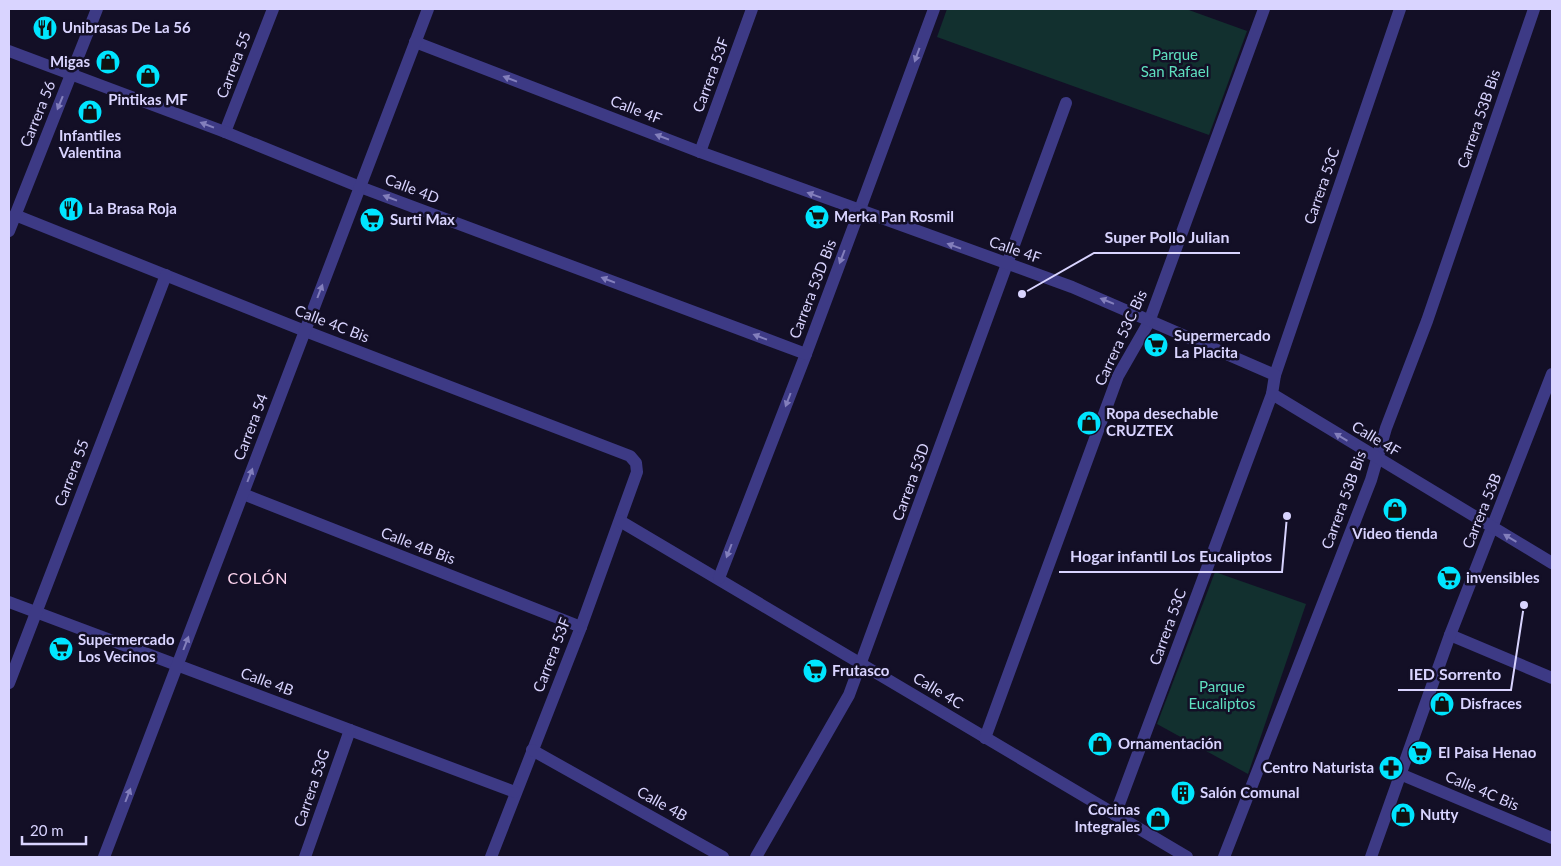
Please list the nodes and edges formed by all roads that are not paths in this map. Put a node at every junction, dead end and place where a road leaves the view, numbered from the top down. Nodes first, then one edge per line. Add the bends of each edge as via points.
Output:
1 (97, 9) edge
2 (273, 9) edge
3 (428, 9) edge
4 (934, 9) edge
5 (1264, 9) edge
6 (1400, 9) edge
7 (1534, 9) edge
8 (748, 10) edge
9 (415, 42) junction
10 (9, 51) edge
11 (71, 74) junction
12 (1066, 103) dead end
13 (225, 132) junction
14 (700, 152) junction
15 (360, 187) junction
16 (859, 212) junction
17 (15, 215) junction
18 (9, 231) edge
19 (1008, 265) junction
20 (166, 275) junction
21 (1149, 322) junction
22 (305, 331) junction
23 (806, 354) junction
24 (1552, 374) edge
25 (1275, 375) junction
26 (1272, 394) junction
27 (1377, 458) junction
28 (636, 463) joint
29 (243, 494) junction
30 (620, 521) junction
31 (1493, 528) junction
32 (1552, 563) edge
33 (719, 578) junction
34 (9, 602) edge
35 (36, 612) junction
36 (581, 627) junction
37 (1450, 635) junction
38 (862, 664) junction
39 (177, 666) junction
40 (1552, 678) edge
41 (9, 683) edge
42 (350, 730) junction
43 (985, 738) junction
44 (532, 750) junction
45 (1400, 774) junction
46 (515, 792) junction
47 (1115, 815) junction
48 (1552, 838) edge
49 (104, 857) edge
50 (305, 857) edge
51 (491, 857) edge
52 (723, 857) edge
53 (756, 857) edge
54 (1188, 857) edge
55 (1224, 857) edge
56 (1371, 857) edge

1 - 11 street, Carrera 56
2 - 13 street, Carrera 55
3 - 9 street, Carrera 54
4 -> 16 street, Carrera 53D Bis
5 - 21 street, Carrera 53C Bis
6 - 25 street, Carrera 53C
7 - 27 street, Carrera 53B Bis
8 - 14 street, Carrera 53F
14 -> 9 street, Calle 4F
9 - 15 street, Carrera 54
10 - 11 street, Calle 4D
13 -> 11 street, Calle 4D
11 -> 17 street, Carrera 56
12 - 19 street, Carrera 53D
13 - 15 street, Calle 4D
16 -> 14 street, Calle 4F
22 -> 15 street, Carrera 54
23 -> 15 street, Calle 4D
19 -> 16 street, Calle 4F
16 -> 23 street, Carrera 53D Bis
17 - 18 street, Carrera 56
17 - 20 street, Calle 4C Bis
21 -> 19 street, Calle 4F via 1114,303
19 - 38 street, Carrera 53D
20 - 22 street, Calle 4C Bis
20 - 35 street, Carrera 55
21 - 25 street, Calle 4F
21 - 43 street, Carrera 53C Bis via 1118,376
22 - 28 street, Calle 4C Bis via 630,456
29 -> 22 street, Carrera 54
23 -> 33 street, Carrera 53D Bis
24 - 31 street, Carrera 53B
25 - 26 street
27 -> 26 street, Calle 4F
26 - 47 street, Carrera 53C
27 - 31 street, Calle 4F
27 - 55 street, Carrera 53B Bis
28 - 30 street, Carrera 53F via 637,472
29 - 36 street, Calle 4B Bis
39 -> 29 street, Carrera 54
30 - 33 street, Calle 4C
30 - 36 street, Carrera 53F
32 -> 31 street, Calle 4F
31 - 37 street, Carrera 53B
33 - 38 street, Calle 4C
34 - 35 street, Calle 4B
35 - 39 street, Calle 4B
35 - 41 street, Carrera 55
36 - 44 street, Carrera 53F
37 - 40 street
37 - 45 street, Carrera 53B
38 - 43 street, Calle 4C
38 - 53 street, Carrera 53D via 849,695
39 - 42 street, Calle 4B
49 -> 39 street, Carrera 54
42 - 46 street, Calle 4B
42 - 50 street, Carrera 53G
43 - 47 street, Calle 4C
44 - 46 street, Carrera 53F
44 - 52 street, Calle 4B
45 - 48 street, Calle 4C Bis
45 - 56 street, Carrera 53B
46 - 51 street, Carrera 53F
47 - 54 street, Calle 4C

